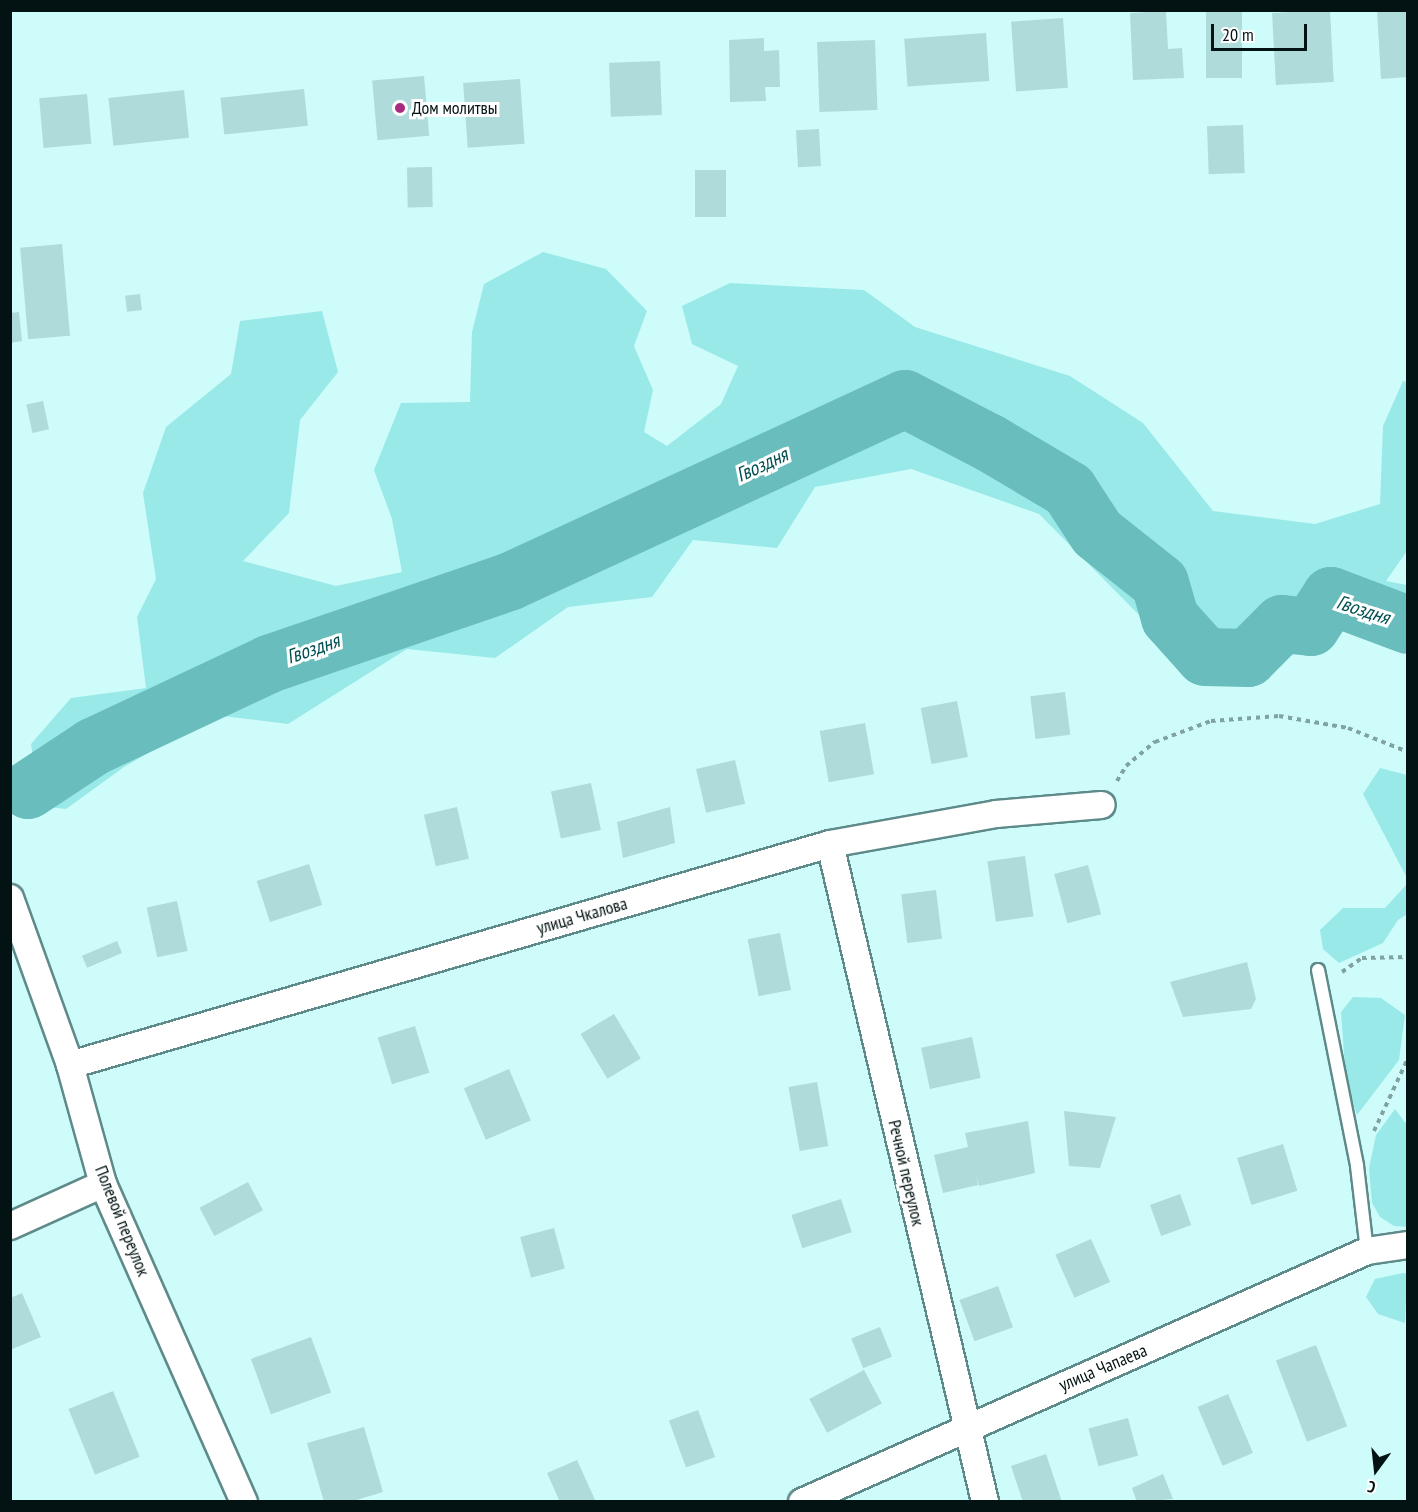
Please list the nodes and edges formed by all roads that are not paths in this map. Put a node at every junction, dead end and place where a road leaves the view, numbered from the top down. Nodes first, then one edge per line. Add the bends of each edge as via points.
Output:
1 (1102, 805) road end
2 (830, 844) junction
3 (10, 898) edge
4 (1318, 970) dead end
5 (70, 1065) junction
6 (103, 1184) junction
7 (10, 1226) edge
8 (1407, 1245) edge
9 (1367, 1251) junction
10 (965, 1427) junction
11 (244, 1502) edge
12 (802, 1502) edge
13 (985, 1502) edge

1 - 2 street, улица Чкалова via 996,814
2 - 5 street, улица Чкалова
2 - 10 street, Речной переулок
3 - 5 street, Полевой переулок
4 - 9 lane via 1357,1166
5 - 6 street, Полевой переулок
6 - 7 street
6 - 11 street, Полевой переулок
8 - 9 street, улица Чапаева
9 - 10 street, улица Чапаева
10 - 12 street, улица Чапаева
10 - 13 street, Речной переулок

